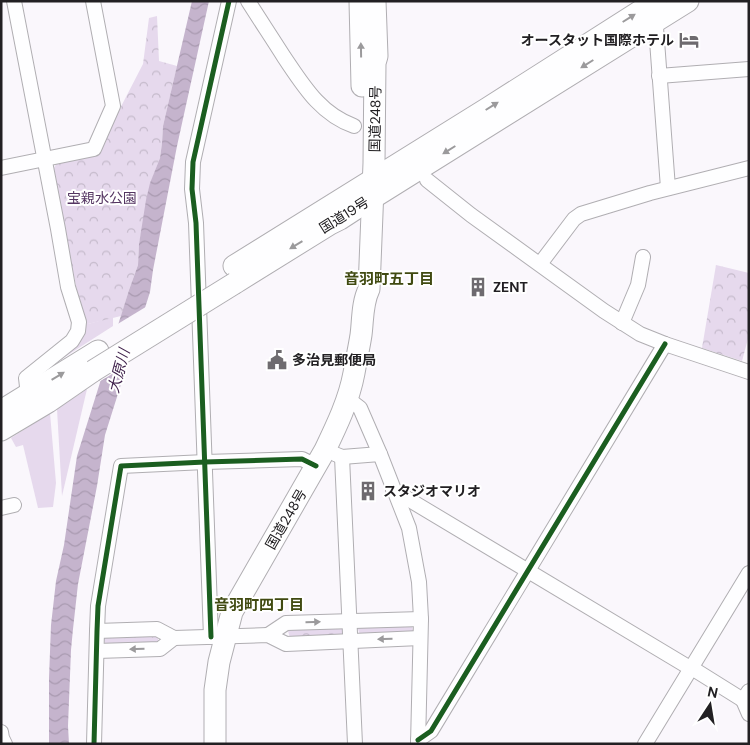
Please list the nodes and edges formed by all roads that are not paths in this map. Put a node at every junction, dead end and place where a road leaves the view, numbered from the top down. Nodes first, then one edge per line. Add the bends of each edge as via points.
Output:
1 (14, 1) edge
2 (92, 1) edge
3 (229, 1) edge
4 (248, 1) edge
5 (360, 1) edge
6 (375, 1) edge
7 (688, 1) edge
8 (654, 7) edge
9 (377, 56) junction
10 (749, 69) edge
11 (658, 76) junction
12 (354, 126) dead end
13 (428, 145) junction
14 (45, 159) junction
15 (1, 168) edge
16 (749, 168) edge
17 (427, 180) dead end
18 (668, 188) junction
19 (368, 191) junction
20 (643, 257) dead end
21 (540, 264) junction
22 (622, 323) junction
23 (665, 344) junction
24 (95, 361) junction
25 (749, 372) edge
26 (28, 394) junction
27 (347, 398) junction
28 (1, 411) edge
29 (1, 430) edge
30 (380, 454) junction
31 (328, 458) junction
32 (204, 462) junction
33 (393, 490) junction
34 (528, 570) junction
35 (749, 573) edge
36 (421, 619) junction
37 (349, 621) junction
38 (97, 631) junction
39 (268, 635) junction
40 (218, 636) junction
41 (174, 638) junction
42 (420, 638) junction
43 (350, 641) junction
44 (97, 651) junction
45 (690, 668) junction
46 (746, 695) edge
47 (749, 714) edge
48 (418, 742) edge
49 (94, 744) edge
50 (215, 744) edge
51 (355, 744) edge
52 (645, 744) edge

1 - 14 street
2 - 14 street via 113,106 94,149
3 - 32 street via 193,162
4 - 12 street via 312,97 342,122
19 -> 5 highway, 国道248号
6 - 9 highway, 国道248号
7 - 8 highway, 国道19号
8 - 11 street
13 -> 8 highway, 国道19号
8 -> 19 highway, 国道19号
9 - 13 highway via 383,143 402,153
9 - 19 highway, 国道248号
10 - 11 street
11 - 18 street
13 - 19 highway, 国道19号
14 - 15 street
14 - 26 street via 68,286 79,322 72,341 26,378
16 - 18 street
17 - 21 street
18 - 21 street via 581,214
19 - 24 highway, 国道19号, bridge via 340,219 232,277
19 - 27 highway, 国道248号 via 369,289
20 - 22 street via 638,285
21 - 22 street
22 - 23 street
23 - 25 street
23 - 34 street
26 -> 24 highway, 国道19号
24 - 29 highway, 国道19号 via 48,402
26 - 28 highway, 国道19号
27 - 30 street via 360,408
27 - 31 highway, 国道248号
30 - 31 street
30 - 33 street
31 - 32 street
31 - 37 street
31 - 40 highway, 国道248号
32 - 38 street via 121,466 98,606
32 - 40 street
33 - 34 street
33 - 36 street via 409,528 419,582
34 - 45 street
34 - 48 street via 430,731
35 - 45 street
36 - 37 street
36 - 42 street
39 -> 37 street via 286,623
37 - 43 street
38 - 41 street via 157,629
38 - 44 street
39 - 40 street
39 - 43 street via 286,644
40 - 41 street
40 - 50 highway, 国道248号
41 -> 44 street via 160,649
42 -> 43 street
42 - 48 street
43 - 51 street
44 - 49 street
45 - 46 street
45 - 52 street
46 - 47 street

